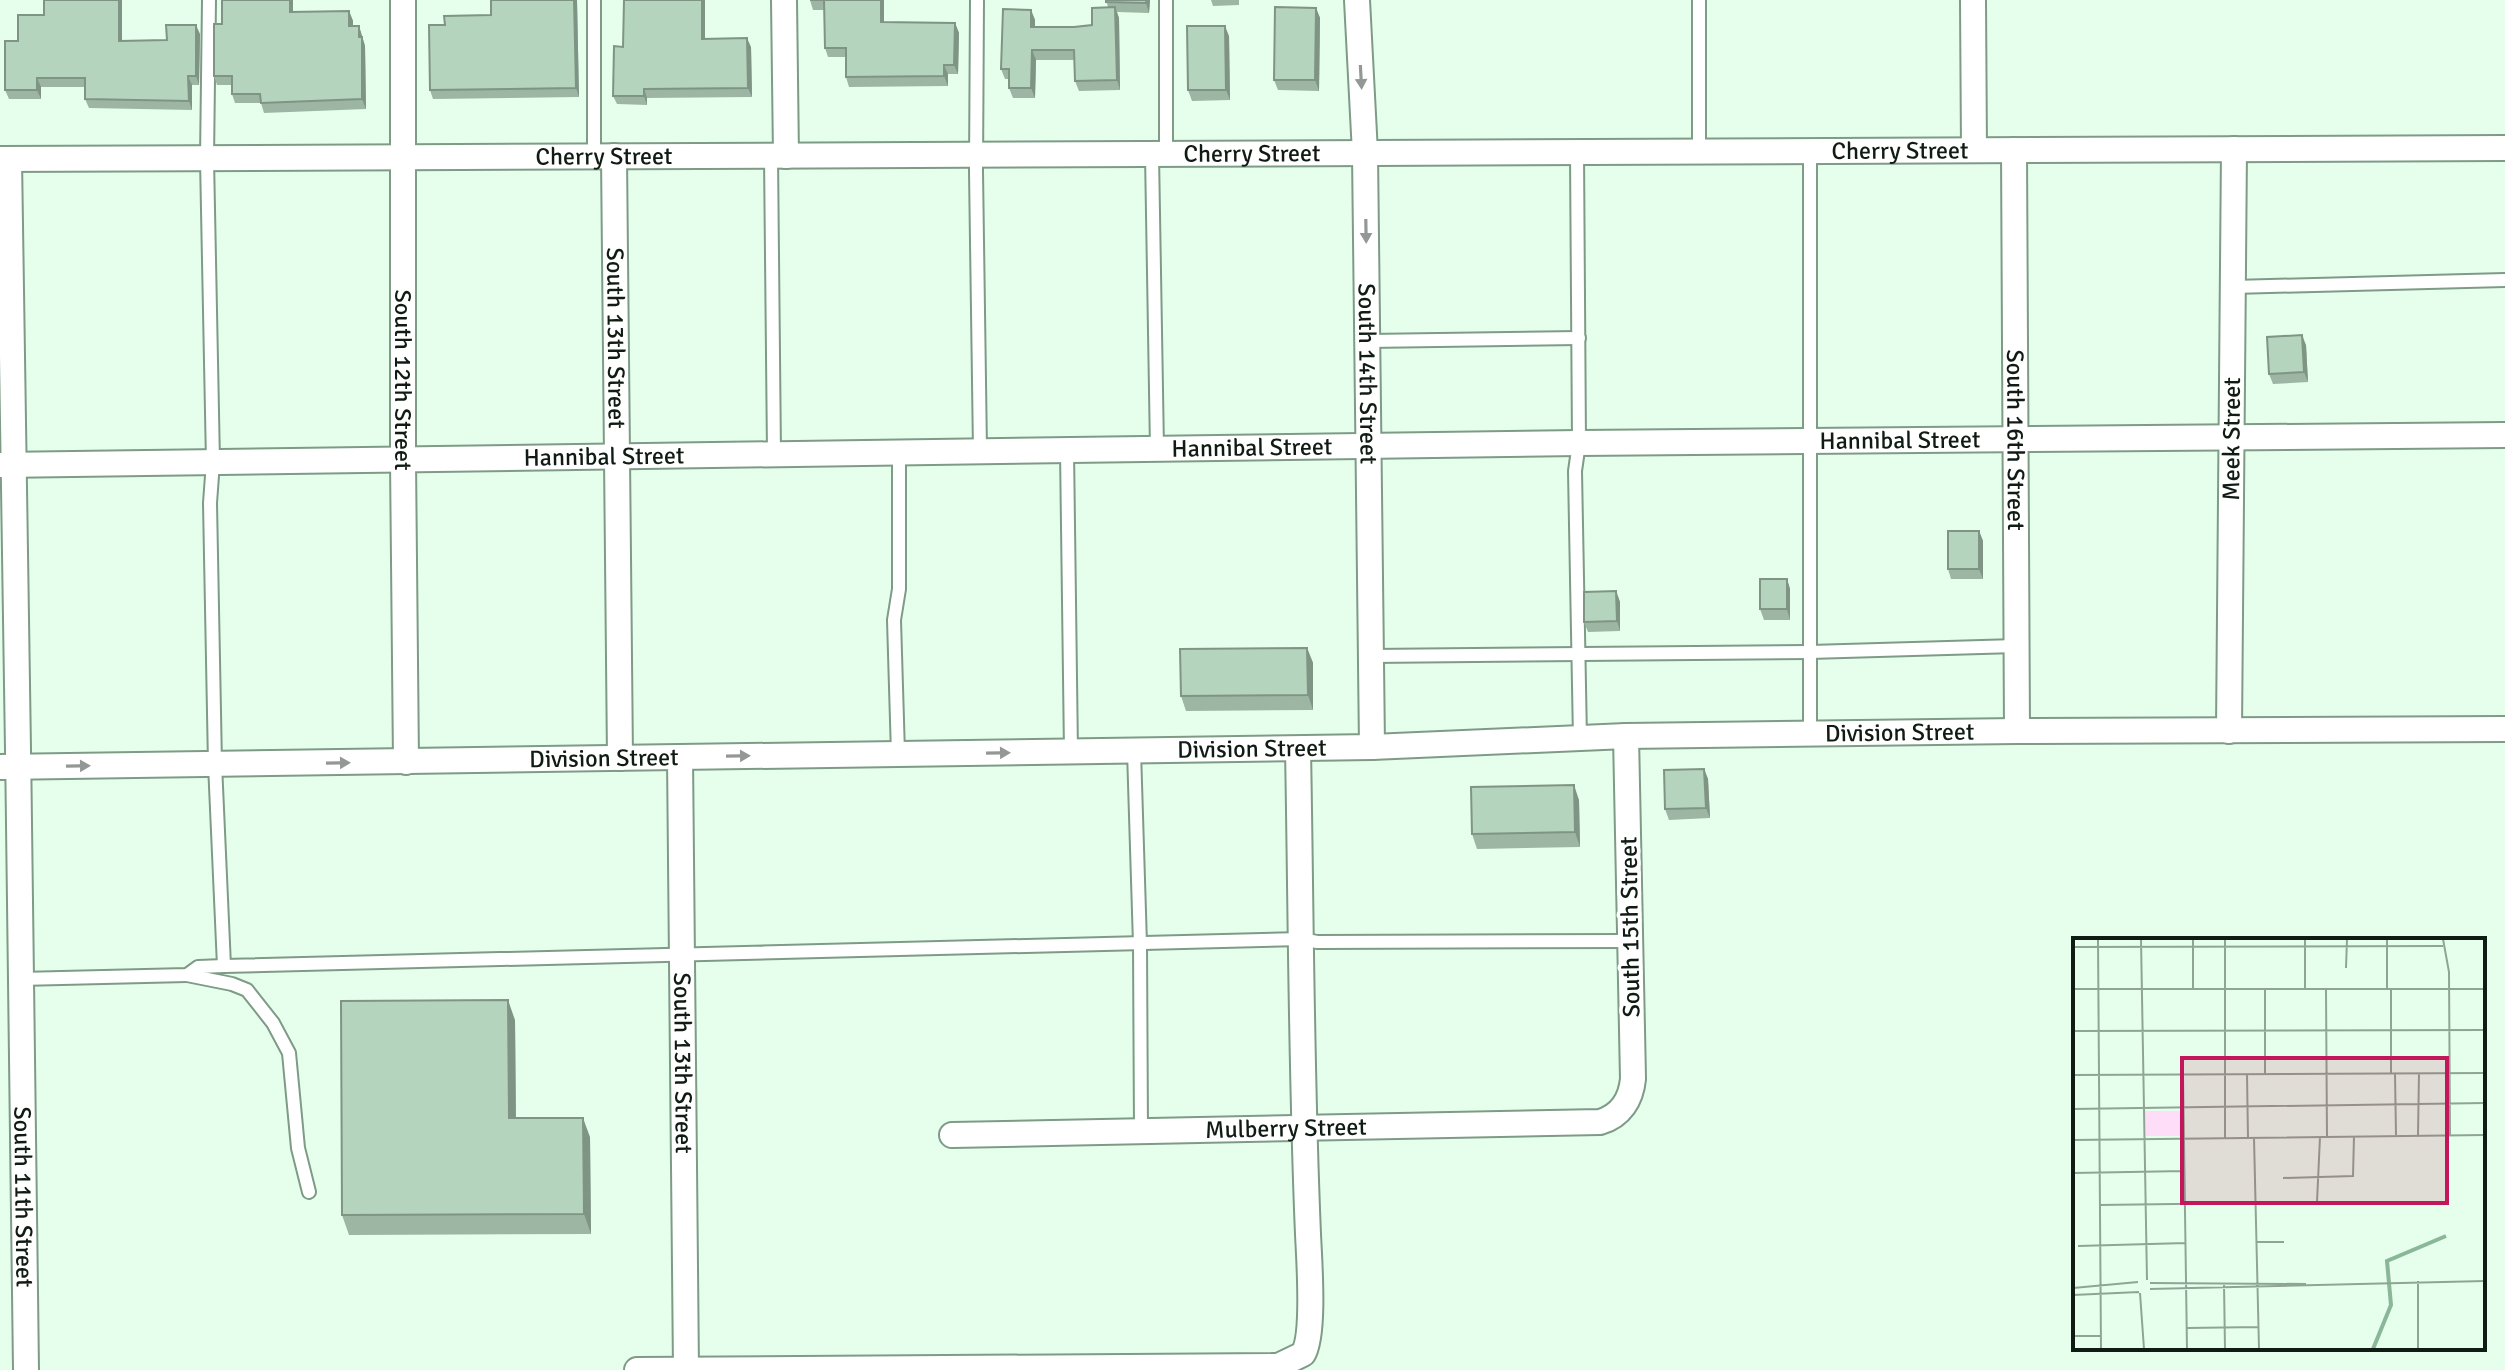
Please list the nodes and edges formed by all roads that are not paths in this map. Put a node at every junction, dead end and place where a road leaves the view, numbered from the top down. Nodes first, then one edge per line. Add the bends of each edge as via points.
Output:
1 (209, 0) edge
2 (403, 0) edge
3 (594, 0) edge
4 (784, 0) edge
5 (977, 0) edge
6 (1166, 0) edge
7 (1357, 0) edge
8 (1699, 0) edge
9 (1973, 0) edge
10 (2505, 148) edge
11 (2234, 149) junction
12 (1974, 150) junction
13 (2014, 150) junction
14 (1810, 151) junction
15 (1577, 152) junction
16 (1699, 152) junction
17 (1365, 153) junction
18 (1159, 154) junction
19 (976, 155) junction
20 (778, 156) junction
21 (604, 157) junction
22 (403, 158) junction
23 (4, 159) edge
24 (207, 159) junction
25 (2505, 280) edge
26 (2233, 287) junction
27 (1579, 338) junction
28 (1368, 341) junction
29 (2505, 435) edge
30 (2231, 437) junction
31 (2015, 438) junction
32 (1810, 441) junction
33 (1579, 443) junction
34 (1369, 446) junction
35 (1157, 449) junction
36 (1067, 450) junction
37 (980, 451) junction
38 (899, 453) junction
39 (774, 454) junction
40 (619, 457) junction
41 (403, 460) junction
42 (213, 462) junction
43 (8, 465) edge
44 (2016, 646) junction
45 (1810, 652) junction
46 (1578, 655) junction
47 (1371, 656) junction
48 (2505, 729) edge
49 (2017, 731) junction
50 (2229, 731) junction
51 (1810, 734) junction
52 (1626, 736) junction
53 (1580, 739) junction
54 (1372, 747) junction
55 (1298, 749) junction
56 (1134, 751) junction
57 (1071, 752) junction
58 (898, 754) junction
59 (680, 757) junction
60 (620, 758) junction
61 (406, 762) junction
62 (215, 764) junction
63 (10, 766) edge
64 (1302, 939) junction
65 (1630, 941) junction
66 (1140, 944) junction
67 (682, 954) junction
68 (224, 966) junction
69 (187, 975) junction
70 (20, 979) junction
71 (10, 1070) edge
72 (1617, 1113) joint
73 (1304, 1129) junction
74 (1141, 1131) junction
75 (952, 1135) dead end
76 (309, 1192) dead end
77 (26, 1370) edge
78 (637, 1370) edge
79 (686, 1370) edge

1 - 24 lane
2 - 22 street, South 12th Street
3 - 21 lane
4 - 20 street
5 - 19 lane
6 - 18 lane
7 -> 17 street, South 14th Street
8 - 16 lane
9 - 12 street
10 - 11 street, Cherry Street
11 - 13 street, Cherry Street
11 - 26 street, Meek Street
12 - 13 street, Cherry Street
12 - 14 street, Cherry Street
13 - 31 street, South 16th Street
14 - 16 street, Cherry Street
14 - 32 lane
15 - 16 street, Cherry Street
15 - 17 street, Cherry Street
15 - 27 lane
17 - 18 street, Cherry Street
17 -> 28 street, South 14th Street
18 - 19 street, Cherry Street
18 - 35 lane
19 - 20 street, Cherry Street
19 - 37 lane
20 - 21 street, Cherry Street
20 - 39 lane
21 - 22 street, Cherry Street
21 - 40 street, South 13th Street
22 - 24 street, Cherry Street
22 - 41 street, South 12th Street
23 - 24 street, Cherry Street
23 - 43 street, South 11th Street
24 - 42 lane
25 - 26 lane
26 - 30 street, Meek Street
27 - 28 lane
27 - 33 lane
28 - 34 street, South 14th Street
29 - 30 street, Hannibal Street
30 - 31 street, Hannibal Street
30 - 50 street, Meek Street
31 - 32 street, Hannibal Street
31 - 44 street, South 16th Street
32 - 33 street, Hannibal Street
32 - 45 lane
33 - 34 street, Hannibal Street
33 - 46 lane
34 - 35 street, Hannibal Street
34 - 47 street, South 14th Street
35 - 36 street, Hannibal Street
36 - 37 street, Hannibal Street
36 - 57 lane
37 - 38 street, Hannibal Street
38 - 39 street, Hannibal Street
38 - 58 lane via 899,589 894,620
39 - 40 street, Hannibal Street
40 - 41 street, Hannibal Street
40 - 60 street, South 13th Street
41 - 42 street, Hannibal Street
41 - 61 street, South 12th Street
42 - 43 street, Hannibal Street
42 - 62 lane
43 - 63 street, South 11th Street
44 - 45 lane
44 - 49 street, South 16th Street
45 - 46 lane
45 - 51 lane
46 - 47 lane
46 - 53 lane
47 - 54 street, South 14th Street
48 - 50 street, Division Street
49 - 50 street, Division Street
49 - 51 street, Division Street
51 - 52 street, Division Street
52 - 53 street, Division Street
52 - 65 street, South 15th Street
53 - 54 street, Division Street
54 - 55 street, Division Street
55 - 56 street, Division Street
55 - 64 street
56 - 57 street, Division Street
56 - 66 lane
58 -> 57 street, Division Street
59 -> 58 street, Division Street
59 - 60 street, Division Street
59 - 67 street, South 13th Street
60 - 61 street, Division Street
62 -> 61 street, Division Street
63 -> 62 street, Division Street
62 - 68 lane
63 - 70 street, South 11th Street
64 - 65 lane
64 - 66 lane
64 - 73 street
65 - 72 street, South 15th Street via 1633,1079
66 - 67 lane
66 - 74 lane
67 - 68 lane
67 - 79 street, South 13th Street
68 - 69 lane via 198,967
69 - 70 lane
69 - 76 lane via 247,990 273,1023 289,1053 298,1148
70 - 71 street, South 11th Street
71 - 77 street, South 11th Street
72 - 73 street, Mulberry Street via 1600,1122
73 - 74 street, Mulberry Street
73 - 79 street via 1308,1339 1303,1354 1278,1366
74 - 75 street, Mulberry Street
78 - 79 street

